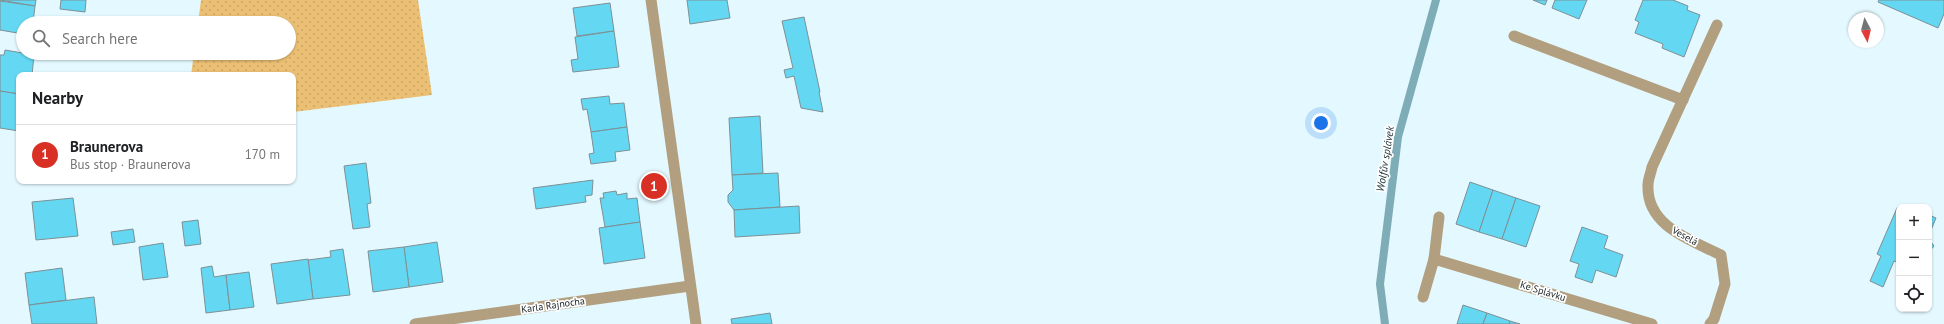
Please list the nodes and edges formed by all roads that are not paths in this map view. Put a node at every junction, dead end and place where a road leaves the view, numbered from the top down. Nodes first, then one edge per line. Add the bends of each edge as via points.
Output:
1 (651, 0) edge
2 (1717, 25) dead end
3 (1514, 36) dead end
4 (1683, 100) junction
5 (1439, 217) dead end
6 (1434, 259) junction
7 (690, 286) junction
8 (1423, 297) dead end
9 (416, 324) edge
10 (696, 324) edge
11 (1652, 324) edge
12 (1710, 324) edge

1 - 7 street
2 - 4 street, Veselá
3 - 4 street
4 - 12 street, Veselá via 1652,167 1648,185 1649,199 1656,215 1672,230 1721,256 1724,284 1714,320
5 - 6 street
6 - 8 street
6 - 11 street, Ke Splávku
7 - 9 street, Karla Rajnocha
7 - 10 street

